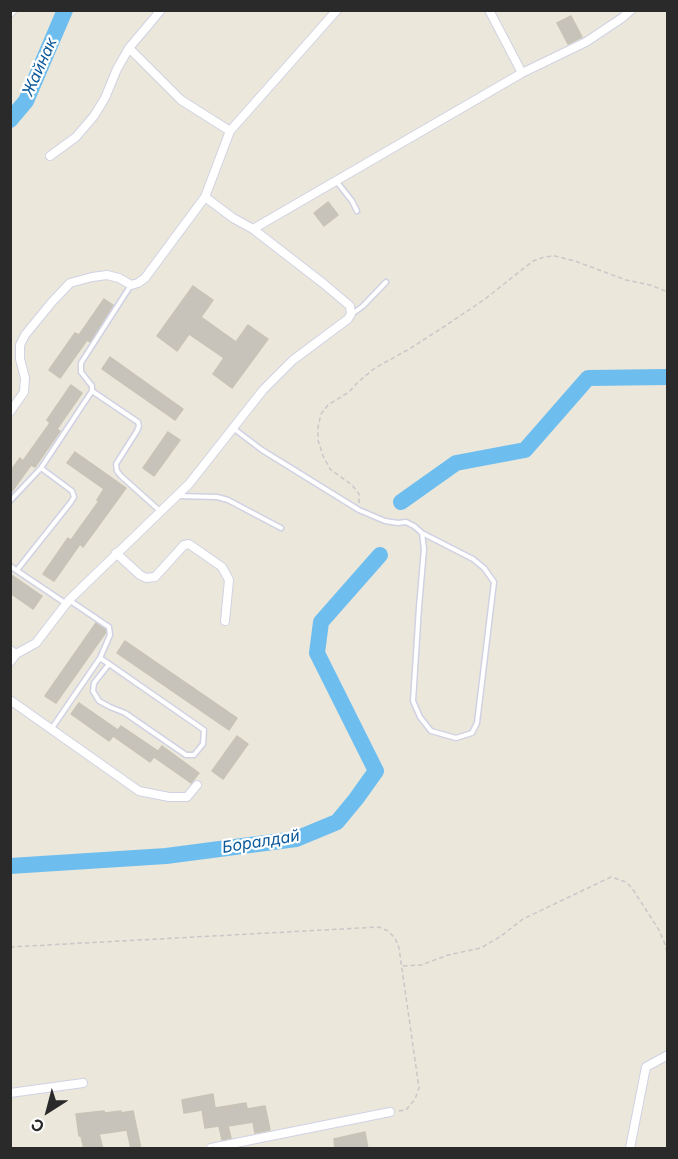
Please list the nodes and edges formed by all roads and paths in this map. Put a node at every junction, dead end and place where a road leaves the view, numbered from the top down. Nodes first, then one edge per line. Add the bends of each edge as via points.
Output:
1 (161, 10) edge
2 (336, 10) edge
3 (489, 10) edge
4 (631, 10) edge
5 (129, 48) junction
6 (522, 74) junction
7 (230, 131) junction
8 (50, 156) dead end
9 (337, 182) junction
10 (205, 197) junction
11 (357, 211) dead end
12 (253, 230) junction
13 (386, 282) dead end
14 (131, 285) junction
15 (668, 292) edge
16 (351, 314) junction
17 (92, 391) junction
18 (10, 412) edge
19 (233, 428) junction
20 (41, 468) junction
21 (177, 496) junction
22 (10, 501) edge
23 (359, 510) junction
24 (161, 511) junction
25 (281, 528) dead end
26 (422, 533) junction
27 (116, 553) junction
28 (10, 566) edge
29 (17, 570) junction
30 (67, 602) junction
31 (225, 621) dead end
32 (13, 652) edge
33 (100, 658) junction
34 (10, 662) edge
35 (109, 664) junction
36 (10, 699) edge
37 (52, 728) junction
38 (197, 785) dead end
39 (10, 947) edge
40 (668, 957) edge
41 (402, 966) junction
42 (668, 1055) edge
43 (82, 1083) dead end
44 (10, 1092) edge
45 (390, 1112) joint
46 (211, 1149) edge
47 (630, 1149) edge

1 - 5 street
2 - 7 street
3 - 6 street
4 - 6 street via 586,42
5 - 7 street via 181,100
5 - 8 street via 94,116 76,137
6 - 9 street
7 - 10 street
9 - 11 lane
9 - 12 street
10 - 12 street
10 - 14 street via 145,278
12 - 16 street via 350,306
13 - 16 lane
14 - 17 lane via 81,363 81,372
14 - 18 street via 107,275 70,283 20,345 24,392
15 - 23 path via 575,261 544,257 533,261 445,326 375,368 328,405 318,427 323,456 330,469 359,494
16 - 19 street via 293,360
17 - 20 lane
17 - 24 lane via 138,422 116,464 117,471
19 - 21 street
19 - 23 lane
20 - 22 lane
20 - 29 lane via 72,491 74,498
21 - 24 street
21 - 25 lane via 228,500
23 - 26 lane via 385,521 406,522
24 - 27 street
26 - 26 lane via 413,701 431,731 456,738 472,733 477,723 494,582 473,560
27 - 30 street
27 - 31 street via 140,575 155,577 189,544 222,567 229,580
28 - 29 lane
29 - 30 lane
30 - 32 street via 36,643
30 - 33 lane via 109,627 110,635
32 - 34 street
33 - 35 lane
33 - 37 lane
35 - 35 lane via 204,730 203,744 194,755 186,755 126,713 99,701 93,692 94,683
36 - 37 street
37 - 38 street via 139,791 187,797
39 - 41 path via 379,927 395,938
40 - 41 path via 659,930 632,888 611,877 523,919 481,948 421,965
41 - 45 path via 419,1088 406,1110
42 - 47 street via 646,1067
43 - 44 street
45 - 46 street

